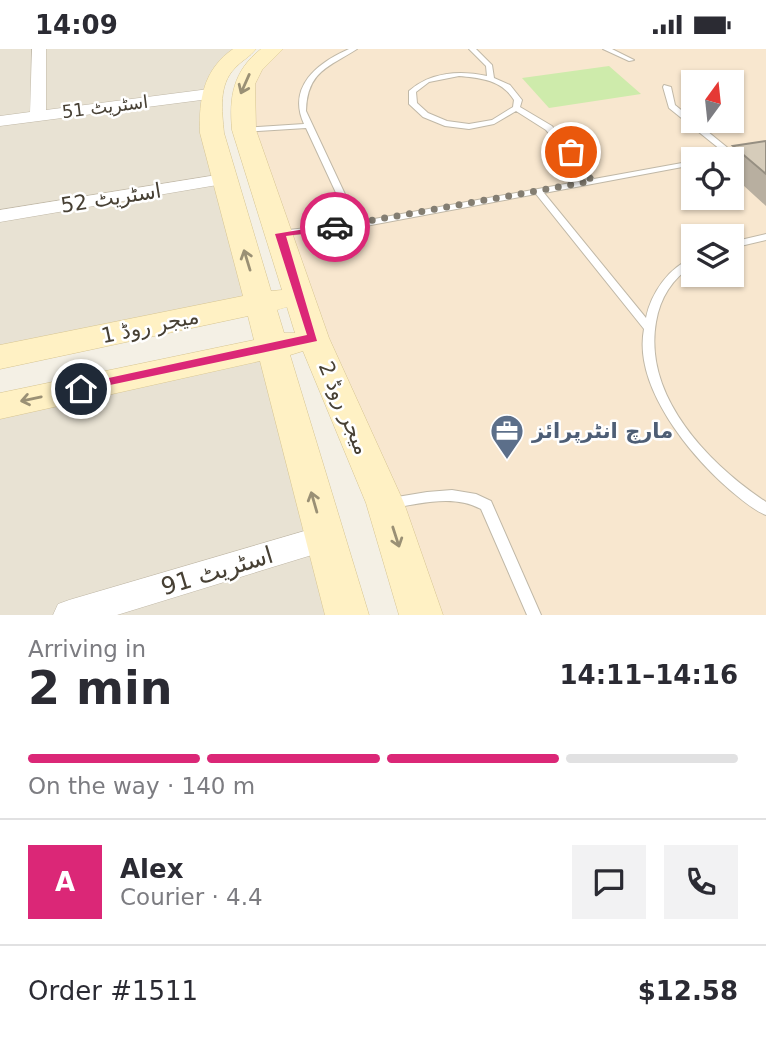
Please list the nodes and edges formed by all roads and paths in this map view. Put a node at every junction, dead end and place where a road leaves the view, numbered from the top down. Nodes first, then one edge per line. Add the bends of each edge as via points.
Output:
1 (38, 49) edge
2 (246, 49) edge
3 (273, 49) edge
4 (354, 49) edge
5 (472, 49) edge
6 (606, 49) edge
7 (631, 60) dead end
8 (491, 79) junction
9 (667, 87) dead end
10 (209, 94) junction
11 (516, 109) junction
12 (37, 116) junction
13 (0, 121) edge
14 (309, 125) junction
15 (228, 131) junction
16 (722, 147) edge
17 (681, 165) edge
18 (223, 179) junction
19 (592, 181) junction
20 (538, 191) junction
21 (0, 216) edge
22 (355, 225) junction
23 (280, 234) junction
24 (766, 237) edge
25 (744, 242) edge
26 (681, 272) edge
27 (299, 295) junction
28 (261, 303) junction
29 (647, 326) junction
30 (313, 338) junction
31 (270, 348) junction
32 (0, 357) edge
33 (0, 406) edge
34 (385, 503) junction
35 (766, 509) edge
36 (325, 538) junction
37 (69, 615) edge
38 (347, 615) edge
39 (421, 615) edge
40 (534, 615) edge

1 - 12 street
2 - 10 street via 221,71
3 -> 15 street, میجر روڈ 2 via 254,64
4 - 14 lane via 310,77 301,95
5 - 8 lane via 489,65
6 - 7 lane
8 - 11 lane via 514,92
8 - 11 lane via 458,74 428,80 411,93 411,102 427,118 461,126 496,122
9 - 16 lane via 672,106
10 - 12 street, اسٹریٹ 51
10 - 15 street, میجر روڈ 2
11 - 19 lane via 549,128
12 - 13 street, اسٹریٹ 51
14 - 15 lane
14 - 22 lane
15 - 18 street, میجر روڈ 2
15 - 23 street, میجر روڈ 2
17 - 19 lane
18 - 21 street, اسٹریٹ 52
28 -> 18 street, میجر روڈ 2
19 - 20 lane
20 - 22 lane
20 - 29 lane
22 - 23 lane
23 - 27 street, میجر روڈ 2
24 - 25 lane
26 - 29 lane via 659,292
27 - 28 street, میجر روڈ 1
27 - 30 street, میجر روڈ 2
28 - 31 street, میجر روڈ 2
28 - 32 street, میجر روڈ 1
29 - 35 lane via 650,366 668,410 705,458
30 - 31 street
30 - 34 street, میجر روڈ 2
31 -> 33 street
36 -> 31 street, میجر روڈ 2
34 -> 39 street, میجر روڈ 2
34 - 40 lane via 461,495 486,505
36 - 37 street, اسٹریٹ 91
36 - 38 street, میجر روڈ 2

